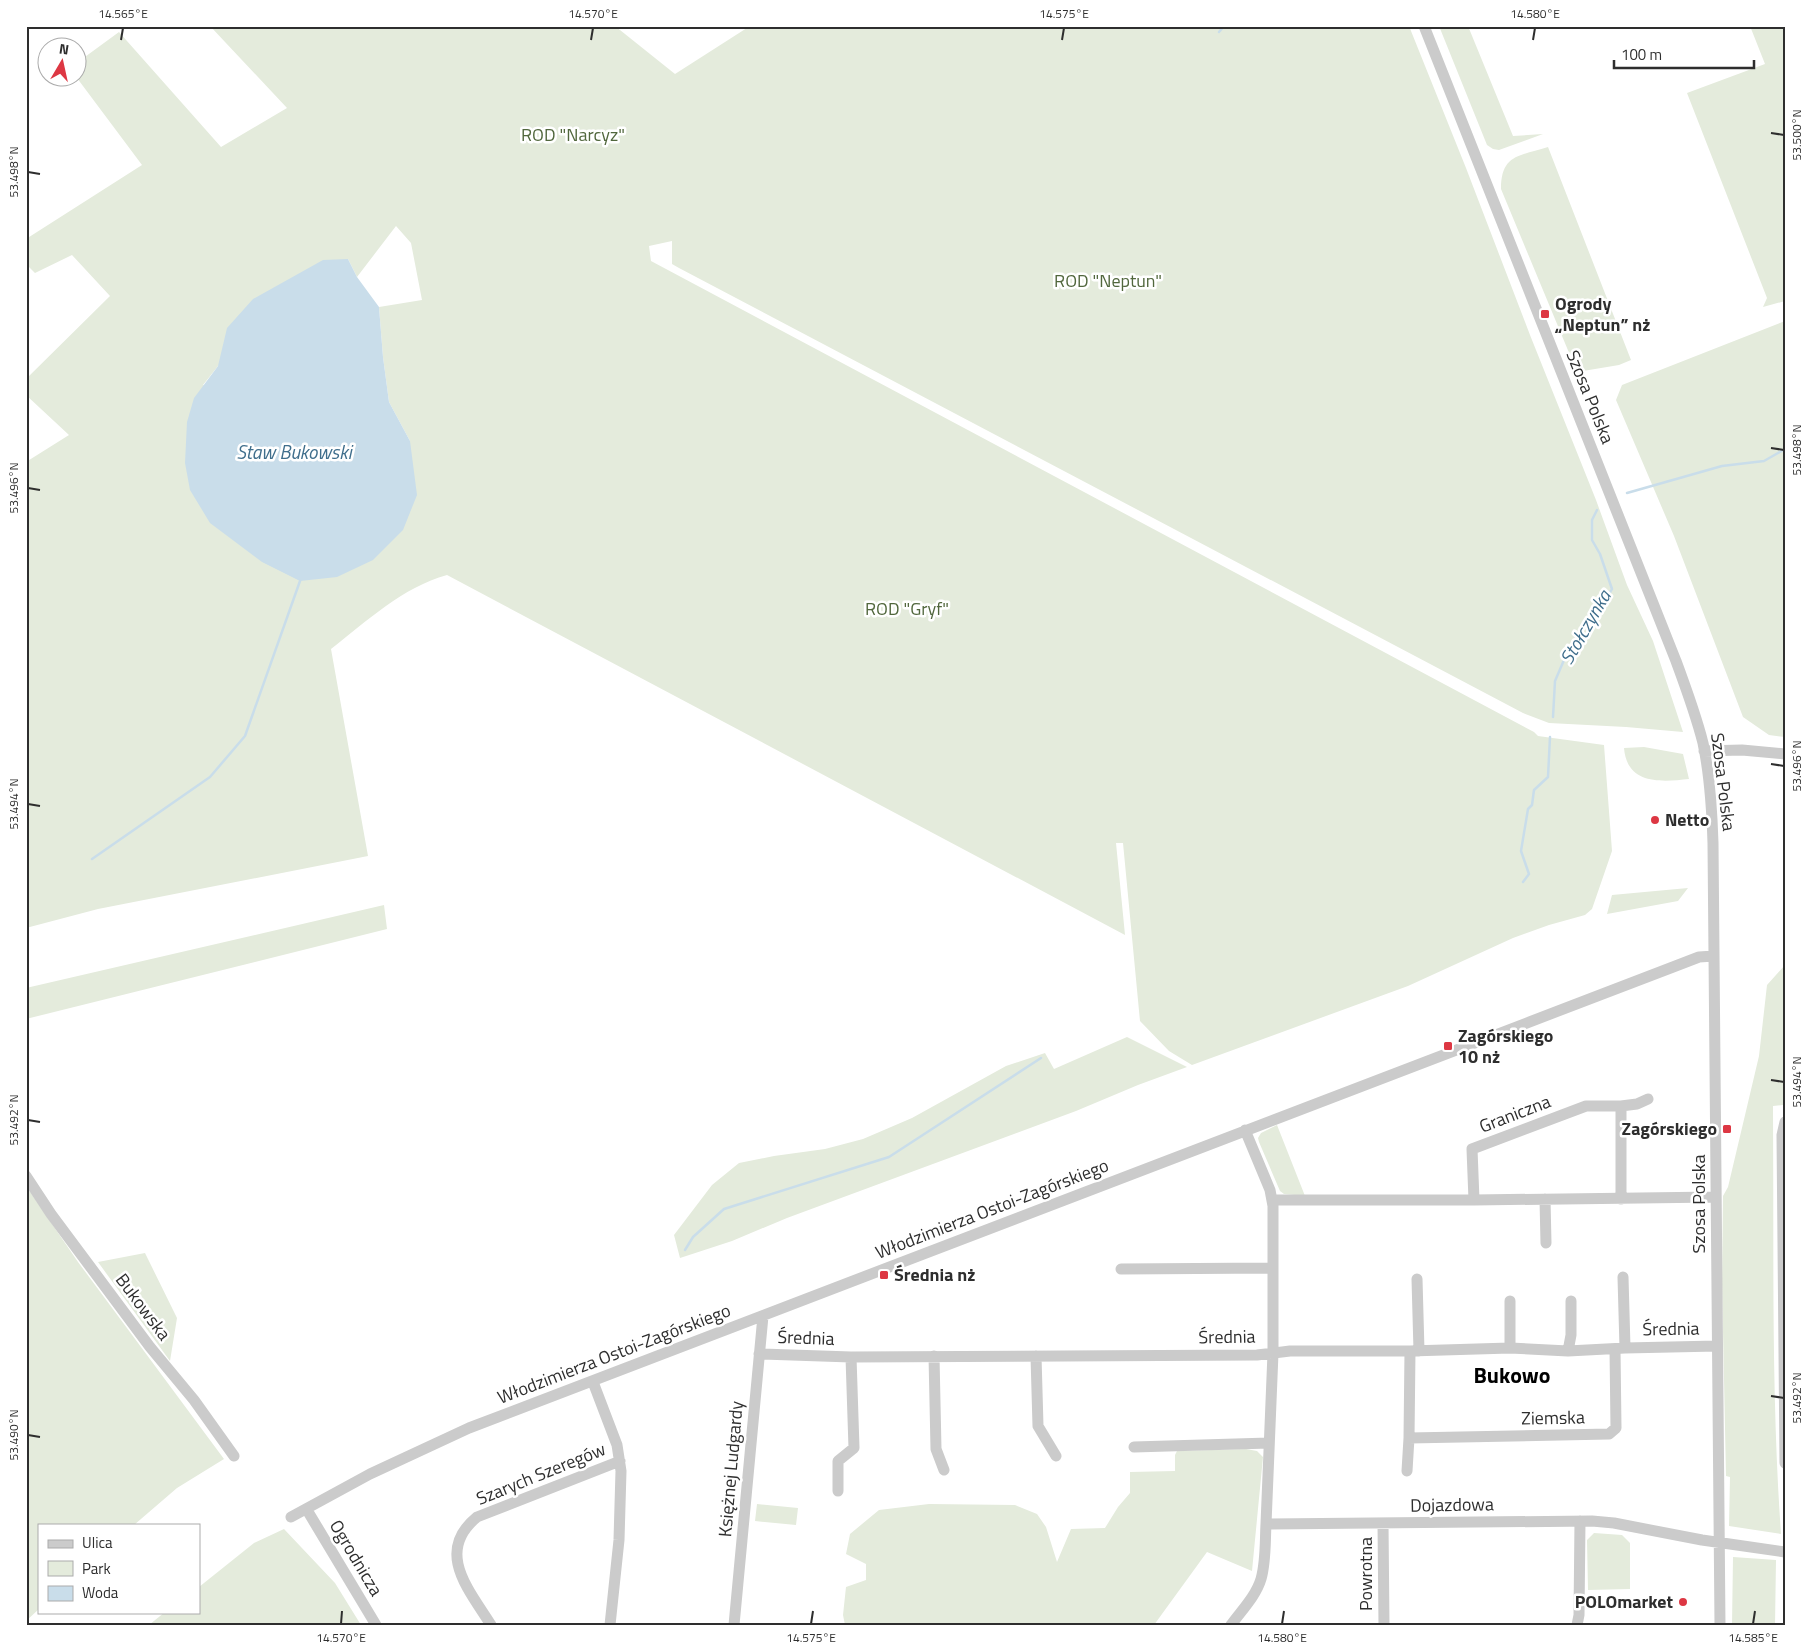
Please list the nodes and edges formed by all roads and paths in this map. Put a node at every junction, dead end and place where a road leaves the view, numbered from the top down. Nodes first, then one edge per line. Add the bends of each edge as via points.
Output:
1 (1424, 26) edge
2 (1704, 751) junction
3 (1785, 754) edge
4 (1714, 956) junction
5 (1648, 1099) dead end
6 (1621, 1106) junction
7 (1785, 1122) edge
8 (1245, 1130) junction
9 (26, 1176) edge
10 (1783, 1177) edge
11 (1716, 1197) junction
12 (1544, 1199) junction
13 (1621, 1199) junction
14 (1272, 1200) junction
15 (1474, 1200) junction
16 (1546, 1243) dead end
17 (1273, 1268) junction
18 (1121, 1269) dead end
19 (1623, 1277) dead end
20 (1417, 1279) dead end
21 (1784, 1289) edge
22 (1510, 1301) dead end
23 (1571, 1301) dead end
24 (763, 1316) junction
25 (1784, 1340) edge
26 (1717, 1346) junction
27 (1510, 1348) junction
28 (1620, 1348) junction
29 (1415, 1351) junction
30 (1568, 1351) junction
31 (1273, 1353) junction
32 (759, 1354) junction
33 (934, 1356) junction
34 (1036, 1356) junction
35 (852, 1357) junction
36 (592, 1382) junction
37 (1784, 1390) edge
38 (1409, 1438) junction
39 (1269, 1443) junction
40 (1134, 1447) dead end
41 (234, 1456) dead end
42 (1056, 1456) dead end
43 (620, 1461) junction
44 (1785, 1463) edge
45 (944, 1470) dead end
46 (1407, 1471) dead end
47 (838, 1491) dead end
48 (307, 1510) junction
49 (292, 1517) dead end
50 (1580, 1521) junction
51 (1383, 1523) junction
52 (1266, 1524) junction
53 (1719, 1542) junction
54 (1785, 1552) edge
55 (376, 1625) edge
56 (492, 1625) edge
57 (610, 1625) edge
58 (734, 1625) edge
59 (1231, 1625) edge
60 (1384, 1625) edge
61 (1577, 1625) edge
62 (1720, 1625) edge

1 - 2 street, Szosa Polska via 1676,661
2 - 3 street
2 - 4 street, Szosa Polska via 1713,827
4 - 8 street, Włodzimierza Ostoi-Zagórskiego via 1673,967
4 - 11 street, Szosa Polska
5 - 6 street, Graniczna
6 - 13 street
6 - 15 street, Graniczna via 1586,1106 1472,1149
7 - 10 street via 1782,1135
8 - 14 street
8 - 24 street, Włodzimierza Ostoi-Zagórskiego
9 - 41 street, Bukowska via 51,1214
10 - 21 street
11 - 13 street
11 - 26 street, Szosa Polska
12 - 13 street
12 - 15 street
12 - 16 street
14 - 15 street
14 - 17 street
17 - 18 street
17 - 31 street
19 - 28 street, Średnia
20 - 29 street
21 - 25 street
22 - 27 street
23 - 30 street
24 - 32 street, Księżnej Ludgardy
24 - 36 street, Włodzimierza Ostoi-Zagórskiego
25 - 37 street
26 - 28 street, Średnia
26 - 53 street, Szosa Polska
27 - 29 street, Średnia
27 - 30 street, Średnia
28 - 30 street, Średnia
28 - 38 street, Ziemska via 1616,1428 1609,1434
29 - 31 street, Średnia via 1290,1350
29 - 38 street
31 - 34 street, Średnia
31 - 39 street
32 - 35 street, Średnia
32 - 58 street, Księżnej Ludgardy
33 - 34 street, Średnia
33 - 35 street, Średnia
33 - 45 street via 936,1449
34 - 42 street via 1038,1426
35 - 47 street, Średnia via 854,1448 838,1461
36 - 43 street
36 - 48 street, Włodzimierza Ostoi-Zagórskiego via 436,1442
37 - 44 street
38 - 46 street
39 - 40 street
39 - 52 street
43 - 56 street, Szarych Szeregów via 476,1517 467,1526 457,1549 456,1562
43 - 57 street via 619,1540
48 - 49 street, Włodzimierza Ostoi-Zagórskiego
48 - 55 street, Ogrodnicza
50 - 51 street, Dojazdowa
50 - 53 street, Dojazdowa via 1614,1523
50 - 61 street
51 - 52 street, Dojazdowa
51 - 60 street, Powrotna
52 - 59 street via 1261,1578
53 - 54 street, Dojazdowa
53 - 62 street, Szosa Polska

